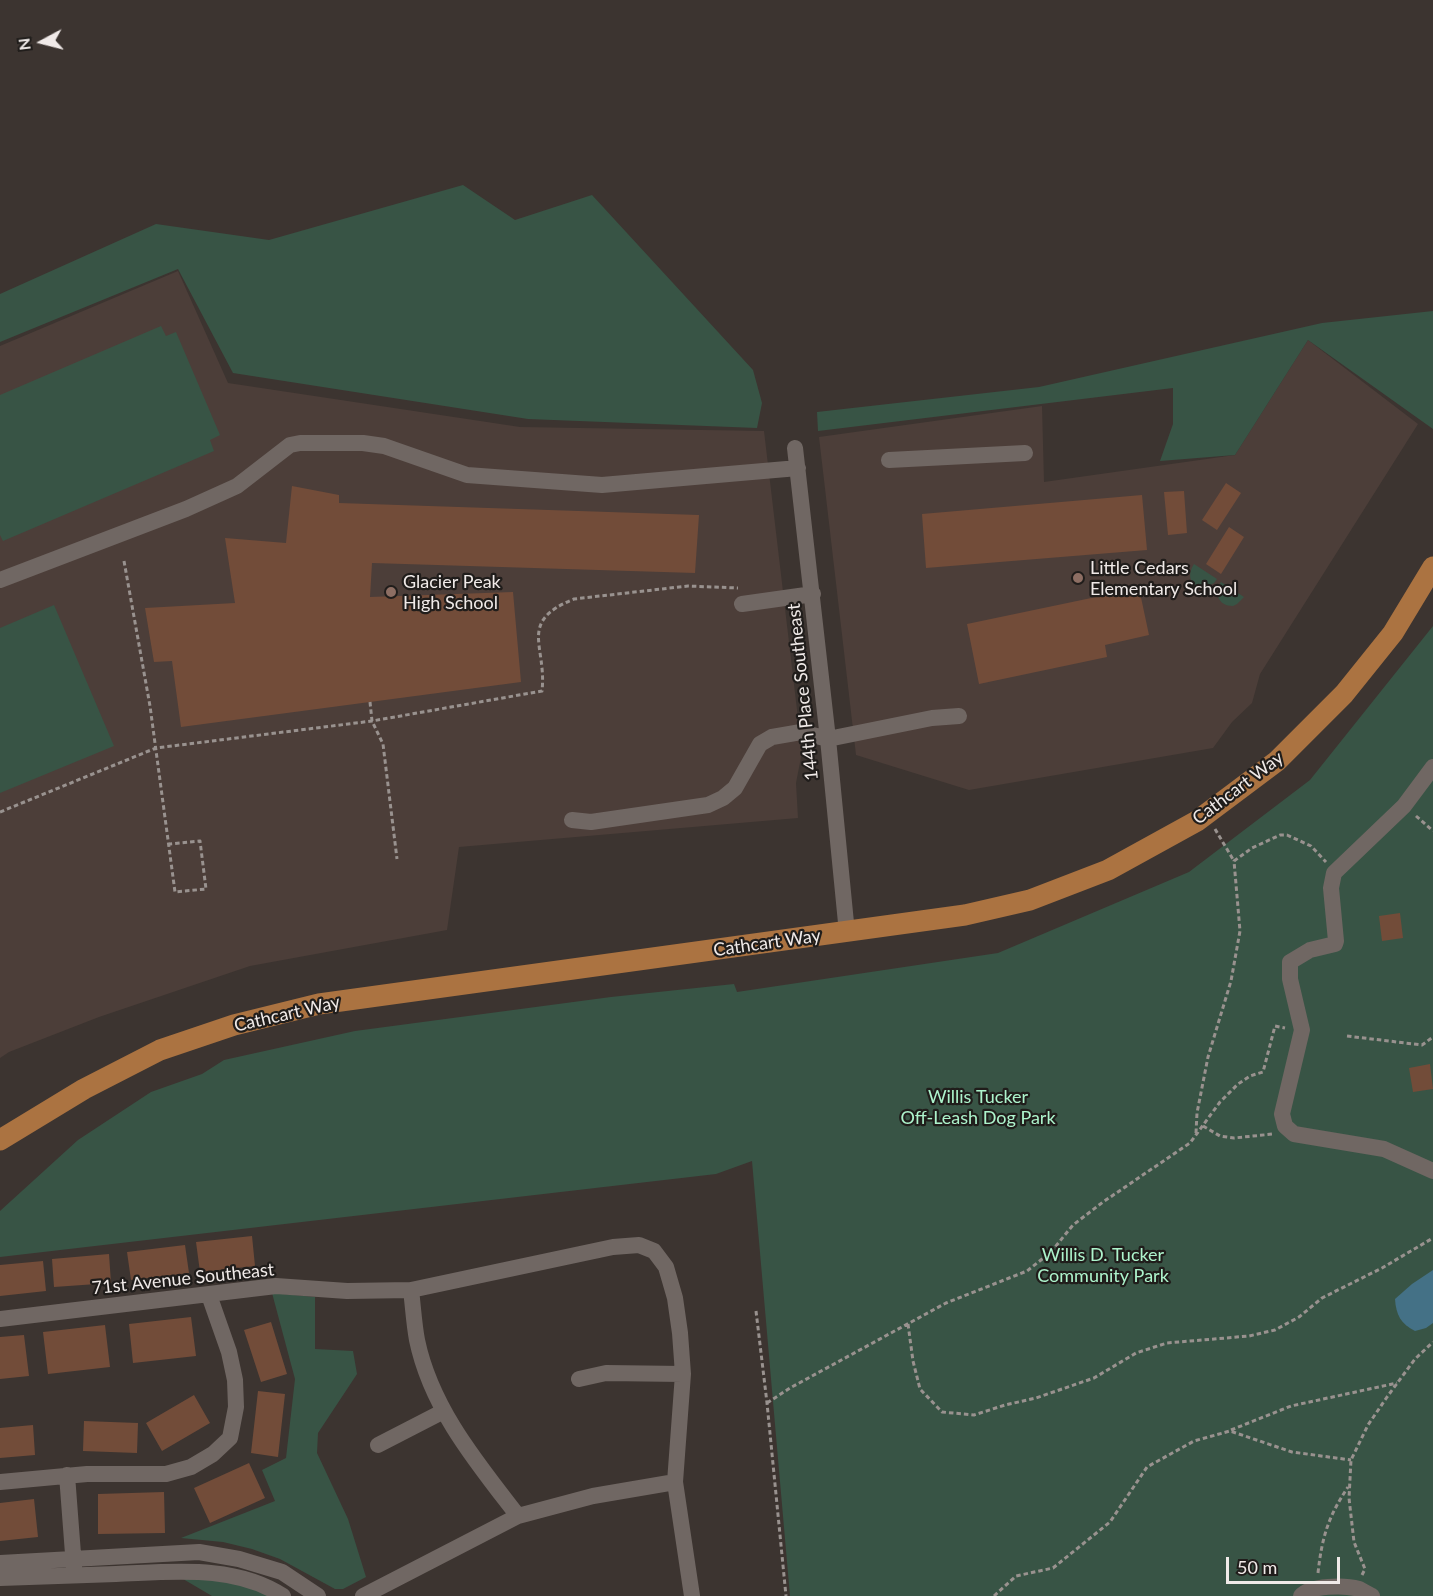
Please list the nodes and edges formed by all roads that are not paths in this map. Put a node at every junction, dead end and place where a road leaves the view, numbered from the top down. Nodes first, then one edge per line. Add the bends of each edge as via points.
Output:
1 (795, 448) dead end
2 (1025, 453) dead end
3 (889, 460) dead end
4 (798, 468) junction
5 (1433, 567) edge
6 (0, 580) edge
7 (813, 594) junction
8 (742, 596) road end
9 (959, 716) dead end
10 (828, 739) junction
11 (1433, 767) edge
12 (572, 820) dead end
13 (847, 933) junction
14 (0, 1140) edge
15 (1433, 1171) edge
16 (411, 1290) junction
17 (209, 1295) junction
18 (0, 1319) edge
19 (683, 1374) junction
20 (579, 1379) dead end
21 (444, 1411) junction
22 (378, 1445) dead end
23 (67, 1476) junction
24 (0, 1482) edge
25 (675, 1482) junction
26 (518, 1516) junction
27 (73, 1558) junction
28 (0, 1563) edge
29 (74, 1576) junction
30 (0, 1578) edge
31 (283, 1596) edge
32 (318, 1596) edge
33 (363, 1596) edge
34 (692, 1596) edge
35 (1301, 1596) edge
36 (1372, 1596) edge

1 - 4 street, 144th Place Southeast
2 - 3 street
4 - 6 street via 602,485 467,475 384,446 300,442 290,445 237,486
4 - 7 street, 144th Place Southeast
5 - 13 main road, Cathcart Way via 1393,633 1344,694 1276,761 1206,814 1108,870 1030,900 965,915
7 - 8 street
7 - 10 street, 144th Place Southeast
9 - 10 street
10 - 12 street via 801,732 766,740 735,788 708,806 591,822
10 - 13 street, 144th Place Southeast
11 - 15 street via 1404,806 1334,873 1330,888 1335,944 1310,950 1290,962 1302,1030 1282,1114 1285,1126 1294,1134 1384,1149
13 - 14 main road, Cathcart Way via 319,1004 234,1025 160,1050 84,1089
16 - 17 street, 71st Avenue Southeast via 276,1286
16 - 19 street, 71st Avenue Southeast via 613,1247 639,1245 654,1251 666,1267 675,1298
16 - 21 street via 417,1342
17 - 18 street, 71st Avenue Southeast
17 - 23 street via 235,1380 236,1407 230,1438 191,1467 166,1474
19 - 20 street via 606,1373
19 - 25 street
21 - 22 street
21 - 26 street via 483,1472
23 - 24 street
23 - 27 street
25 - 26 street via 593,1496
25 - 34 street
26 - 33 street
27 - 28 street
27 - 29 street
27 - 32 street via 199,1552 282,1572
29 - 30 street
29 - 31 street via 198,1571 236,1576
35 - 36 street via 1322,1587 1357,1588

